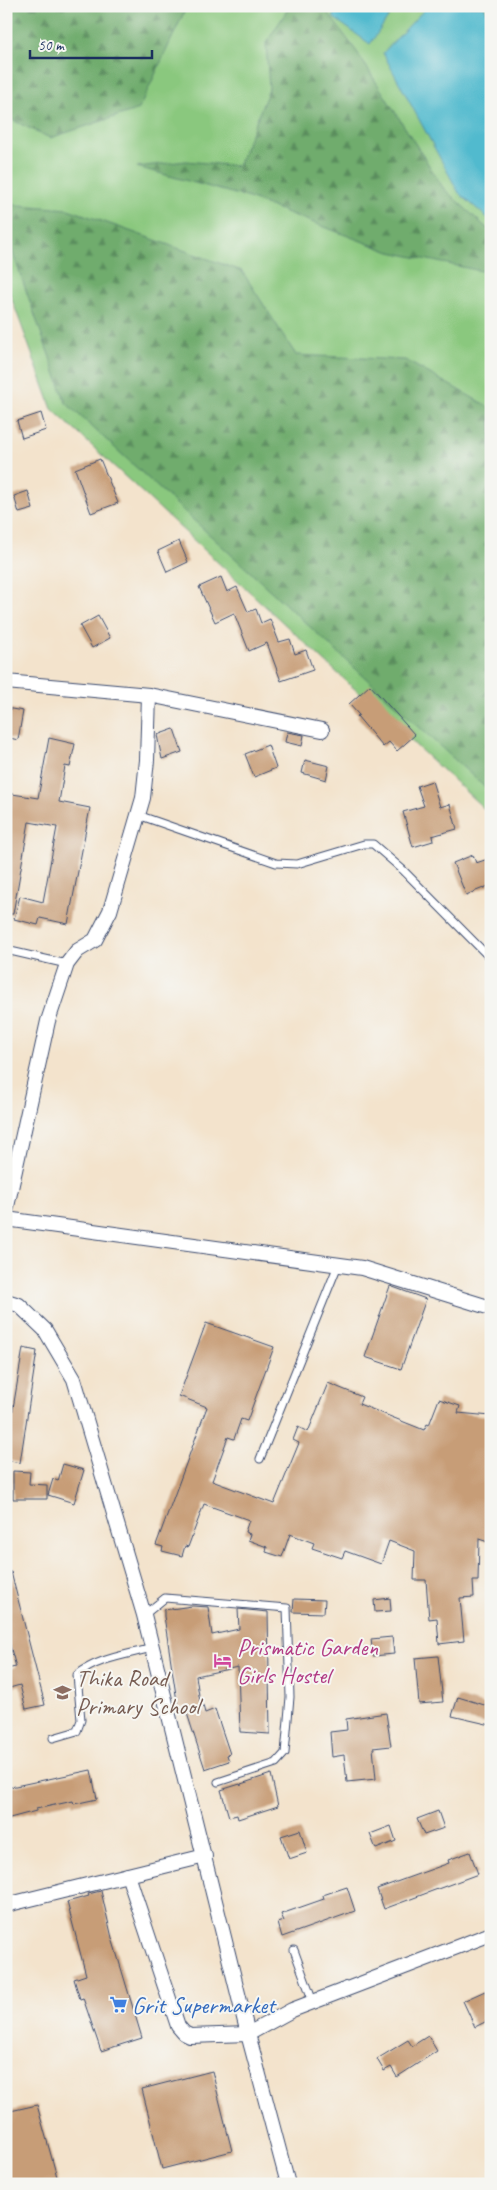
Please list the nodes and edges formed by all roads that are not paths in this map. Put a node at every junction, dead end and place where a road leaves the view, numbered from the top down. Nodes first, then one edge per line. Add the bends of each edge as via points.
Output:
1 (6, 682) edge
2 (149, 695) junction
3 (322, 730) dead end
4 (138, 815) junction
5 (6, 950) edge
6 (491, 959) edge
7 (67, 964) junction
8 (6, 1210) edge
9 (6, 1219) edge
10 (338, 1265) junction
11 (6, 1301) edge
12 (491, 1308) edge
13 (260, 1459) dead end
14 (144, 1615) junction
15 (152, 1648) junction
16 (53, 1738) dead end
17 (218, 1782) dead end
18 (205, 1856) junction
19 (128, 1875) junction
20 (6, 1905) edge
21 (491, 1934) edge
22 (294, 1950) dead end
23 (313, 2002) junction
24 (248, 2034) junction
25 (288, 2184) edge

1 - 2 street
2 - 3 street
2 - 4 street via 145,788
4 - 6 lane via 276,863 297,864 364,844 374,844
4 - 7 street via 102,930 92,944 77,951
5 - 7 lane
7 - 8 street via 48,1021
9 - 10 street
10 - 12 street via 362,1268
10 - 13 lane
11 - 14 street via 19,1305 45,1330 74,1379
14 - 15 street
14 - 17 lane via 165,1598 287,1608 290,1697 285,1753 276,1763
15 - 16 lane via 97,1663 77,1675 79,1726 77,1731
15 - 18 street
18 - 19 street
18 - 24 street
19 - 20 street
19 - 24 street via 178,2026 190,2036
21 - 23 street
22 - 23 lane
23 - 24 street
24 - 25 street

